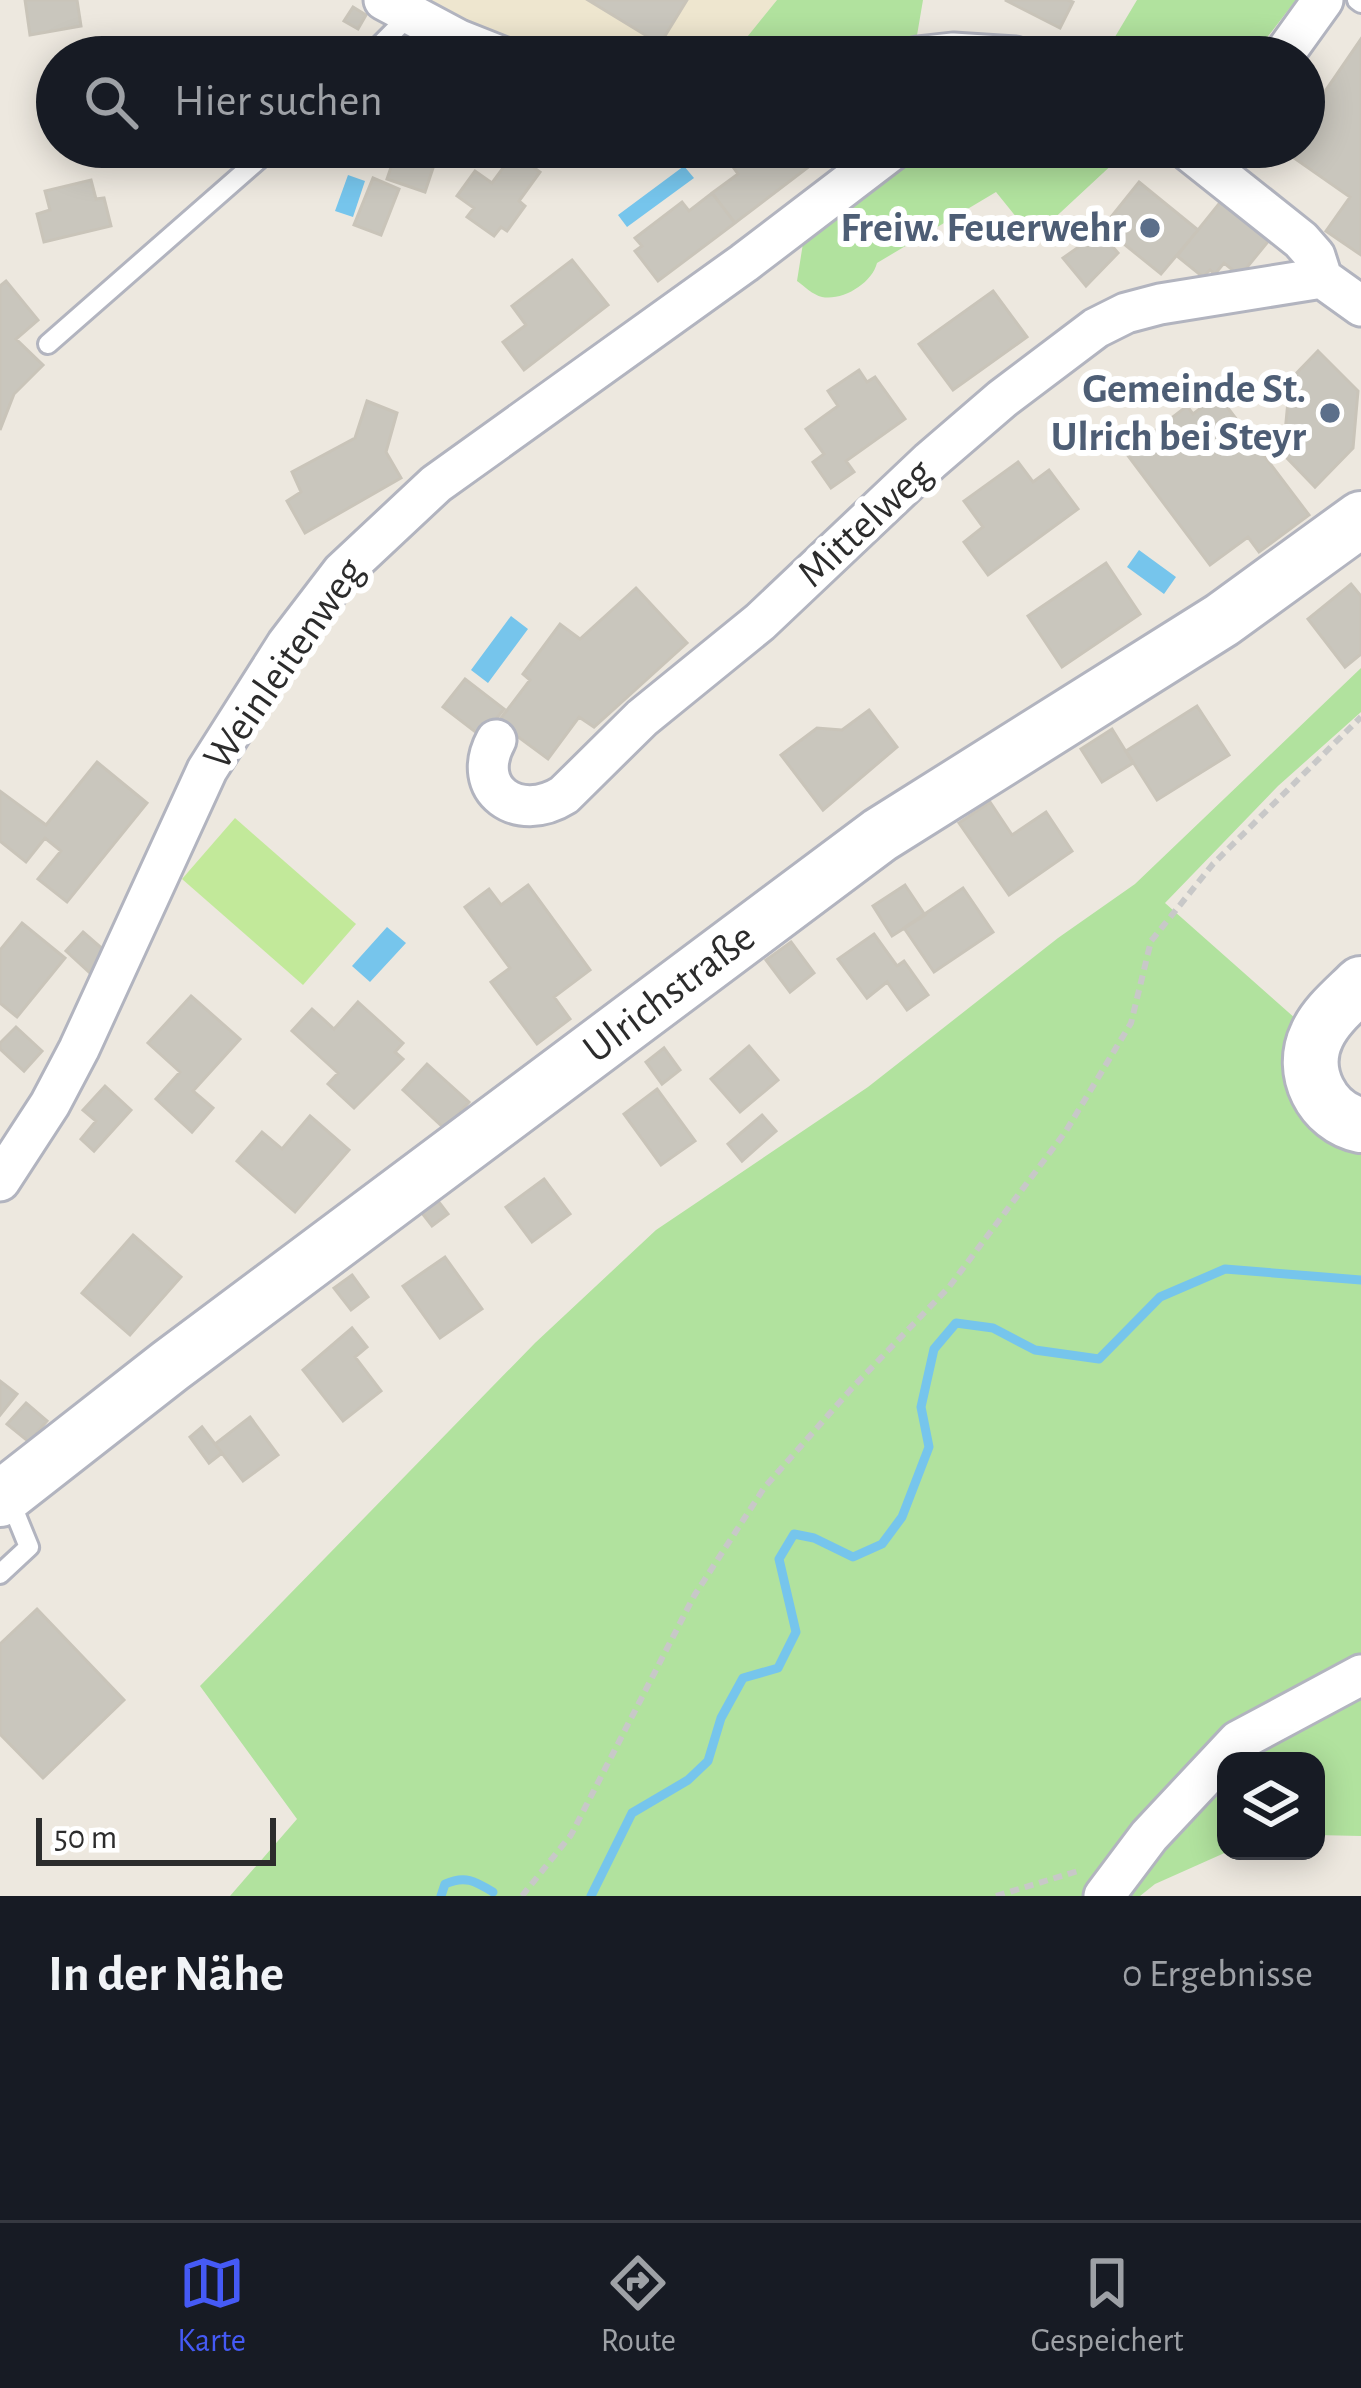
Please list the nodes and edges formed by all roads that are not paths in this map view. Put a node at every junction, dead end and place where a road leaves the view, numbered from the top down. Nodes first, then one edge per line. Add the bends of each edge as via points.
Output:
1 (1323, 0) edge
2 (397, 8) edge
3 (380, 36) edge
4 (457, 36) edge
5 (1297, 36) edge
6 (248, 168) edge
7 (868, 168) edge
8 (1220, 168) edge
9 (1322, 278) junction
10 (1361, 306) edge
11 (48, 344) dead end
12 (1361, 519) edge
13 (496, 740) dead end
14 (1361, 983) edge
15 (1361, 1126) edge
16 (0, 1181) edge
17 (2, 1493) edge
18 (0, 1574) edge
19 (1361, 1675) edge
20 (1100, 1881) edge

1 - 5 street
2 - 3 lane
2 - 4 street
6 - 11 lane
7 - 16 street, Weinleitenweg via 436,484 342,572 207,770 79,1049
8 - 9 street via 1316,256
9 - 10 street
9 - 13 street, Mittelweg via 1160,304 1096,328 930,461 547,806 520,807 499,792 488,773
12 - 17 street, Ulrichstraße via 1222,620 880,835
14 - 15 street via 1318,1030 1310,1063 1321,1098
17 - 18 lane via 29,1547
19 - 20 street via 1238,1741

